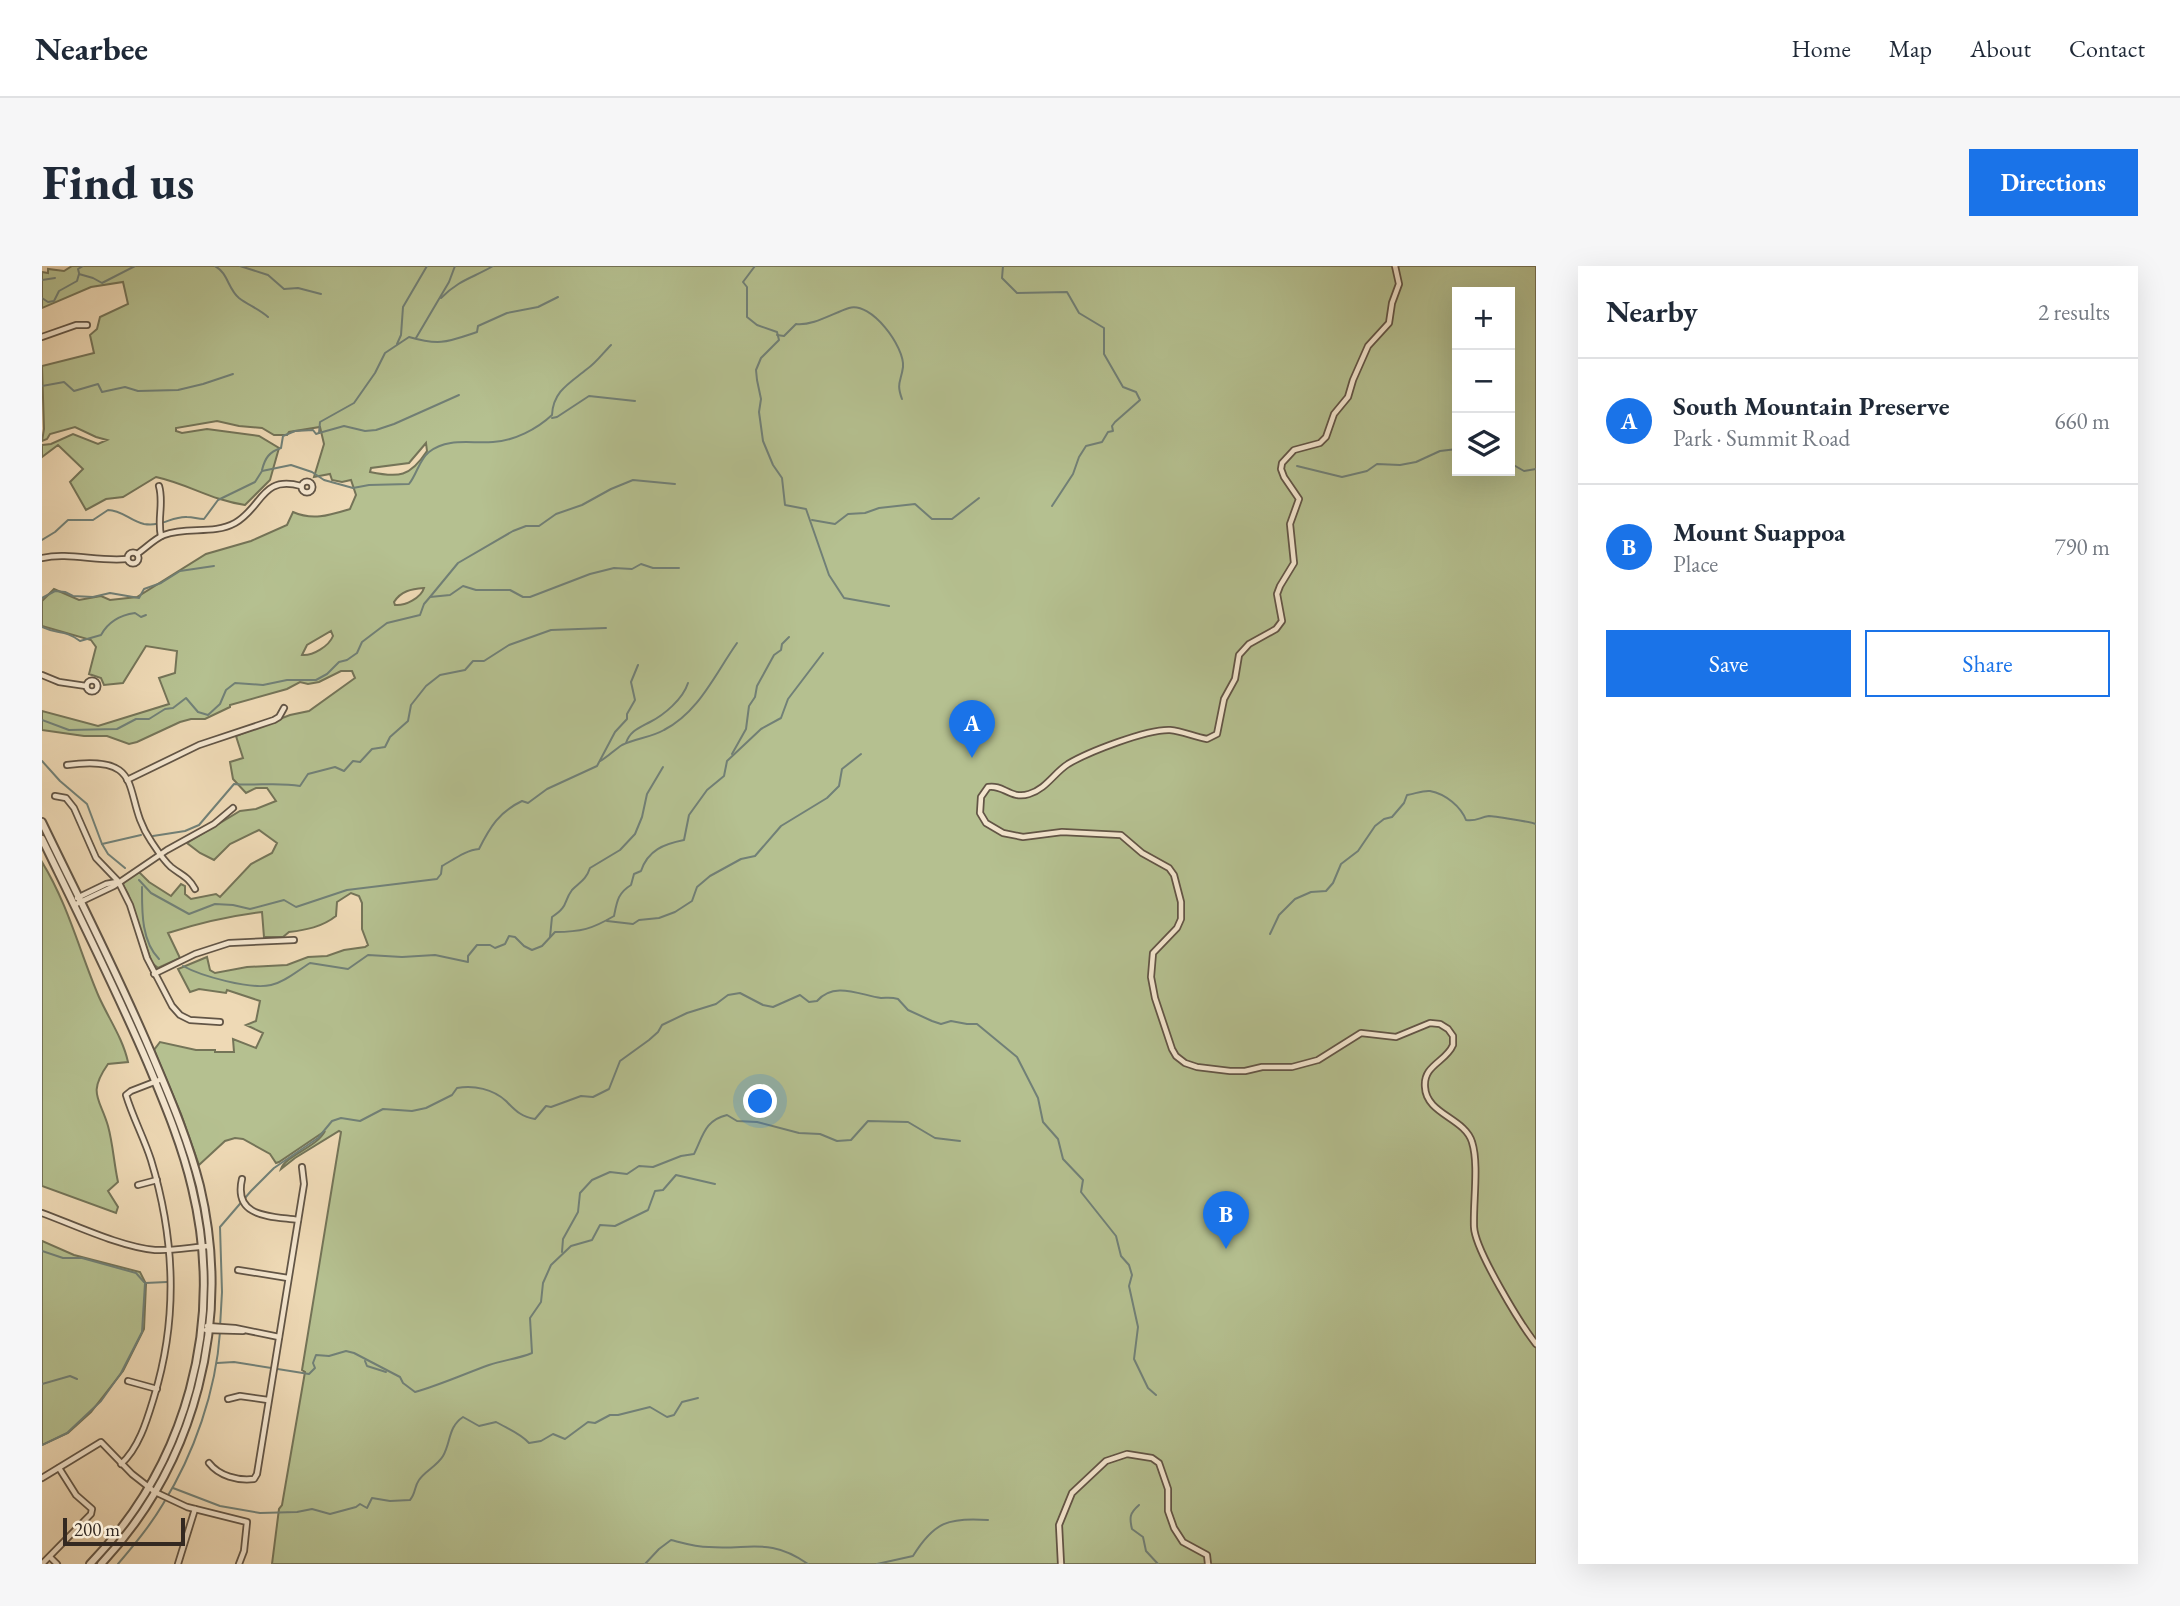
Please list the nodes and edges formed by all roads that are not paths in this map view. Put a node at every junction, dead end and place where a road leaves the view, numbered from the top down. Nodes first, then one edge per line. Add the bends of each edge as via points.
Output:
1 (1395, 266) edge
2 (87, 325) dead end
3 (42, 337) edge
4 (159, 486) dead end
5 (301, 486) dead end
6 (161, 536) junction
7 (137, 554) junction
8 (42, 558) edge
9 (127, 559) junction
10 (42, 676) edge
11 (86, 686) dead end
12 (284, 708) dead end
13 (67, 765) dead end
14 (127, 780) junction
15 (55, 796) dead end
16 (233, 808) dead end
17 (42, 822) edge
18 (42, 839) edge
19 (160, 854) junction
20 (118, 881) junction
21 (195, 889) dead end
22 (76, 901) junction
23 (294, 940) dead end
24 (155, 974) junction
25 (220, 1022) dead end
26 (159, 1081) junction
27 (302, 1167) dead end
28 (242, 1179) dead end
29 (157, 1180) junction
30 (138, 1185) dead end
31 (42, 1213) edge
32 (298, 1220) junction
33 (206, 1246) junction
34 (169, 1250) junction
35 (238, 1270) dead end
36 (288, 1278) junction
37 (210, 1328) junction
38 (279, 1337) junction
39 (1536, 1344) edge
40 (128, 1381) dead end
41 (157, 1389) junction
42 (228, 1399) dead end
43 (268, 1400) junction
44 (209, 1463) dead end
45 (121, 1464) junction
46 (59, 1468) junction
47 (42, 1478) edge
48 (156, 1492) junction
49 (195, 1509) junction
50 (50, 1557) junction
51 (42, 1564) edge
52 (57, 1564) edge
53 (90, 1564) edge
54 (101, 1564) edge
55 (178, 1564) edge
56 (239, 1564) edge
57 (1061, 1564) edge
58 (1208, 1564) edge

1 - 39 street via 1399,284 1389,323 1368,346 1326,437 1294,450 1282,463 1284,477 1299,499 1290,524 1294,563 1277,594 1282,621 1239,655 1217,734 1207,739 1172,730 1142,733 1068,764 1030,794 1014,795 997,786 988,787 979,808 989,825 1012,836 1059,832 1121,835 1174,874 1181,919 1153,953 1152,977 1172,1049 1189,1065 1242,1071 1292,1068 1318,1060 1361,1033 1396,1037 1433,1023 1448,1029 1452,1047 1429,1070 1426,1094 1471,1140 1476,1236
2 - 3 street
4 - 6 street
5 - 6 street via 275,484 244,517 226,527
6 - 7 street
7 - 9 street via 130,552
7 - 9 street via 135,563
8 - 9 street
10 - 11 street
12 - 14 street via 274,720 199,745
13 - 14 street via 103,763
14 - 19 street via 145,832
15 - 20 street via 66,798 74,808 96,858
16 - 19 street
17 - 22 street
18 - 22 street
19 - 20 street
19 - 21 street
20 - 22 street
20 - 24 street
22 - 26 street
23 - 24 street via 229,943
24 - 25 street via 180,1015
26 - 29 street via 126,1096
26 - 33 street
27 - 32 street
28 - 32 street via 244,1204 253,1212
29 - 30 street
29 - 34 street
31 - 34 street via 144,1248
32 - 36 street
33 - 34 street
33 - 37 street via 204,1285
34 - 41 street via 169,1335
35 - 36 street
36 - 38 street
37 - 38 street
37 - 48 street via 204,1367 173,1459
38 - 43 street
40 - 41 street
41 - 45 street via 145,1424
42 - 43 street
43 - 44 street via 254,1479 225,1476
45 - 46 street via 102,1442
45 - 48 street
46 - 47 street
46 - 50 street via 76,1495 92,1509
48 - 49 street
48 - 53 street
48 - 54 street
49 - 55 street
49 - 56 street via 247,1522
50 - 51 street
50 - 52 street
57 - 58 street via 1059,1525 1072,1493 1106,1461 1132,1454 1159,1463 1174,1528 1184,1542 1207,1555

